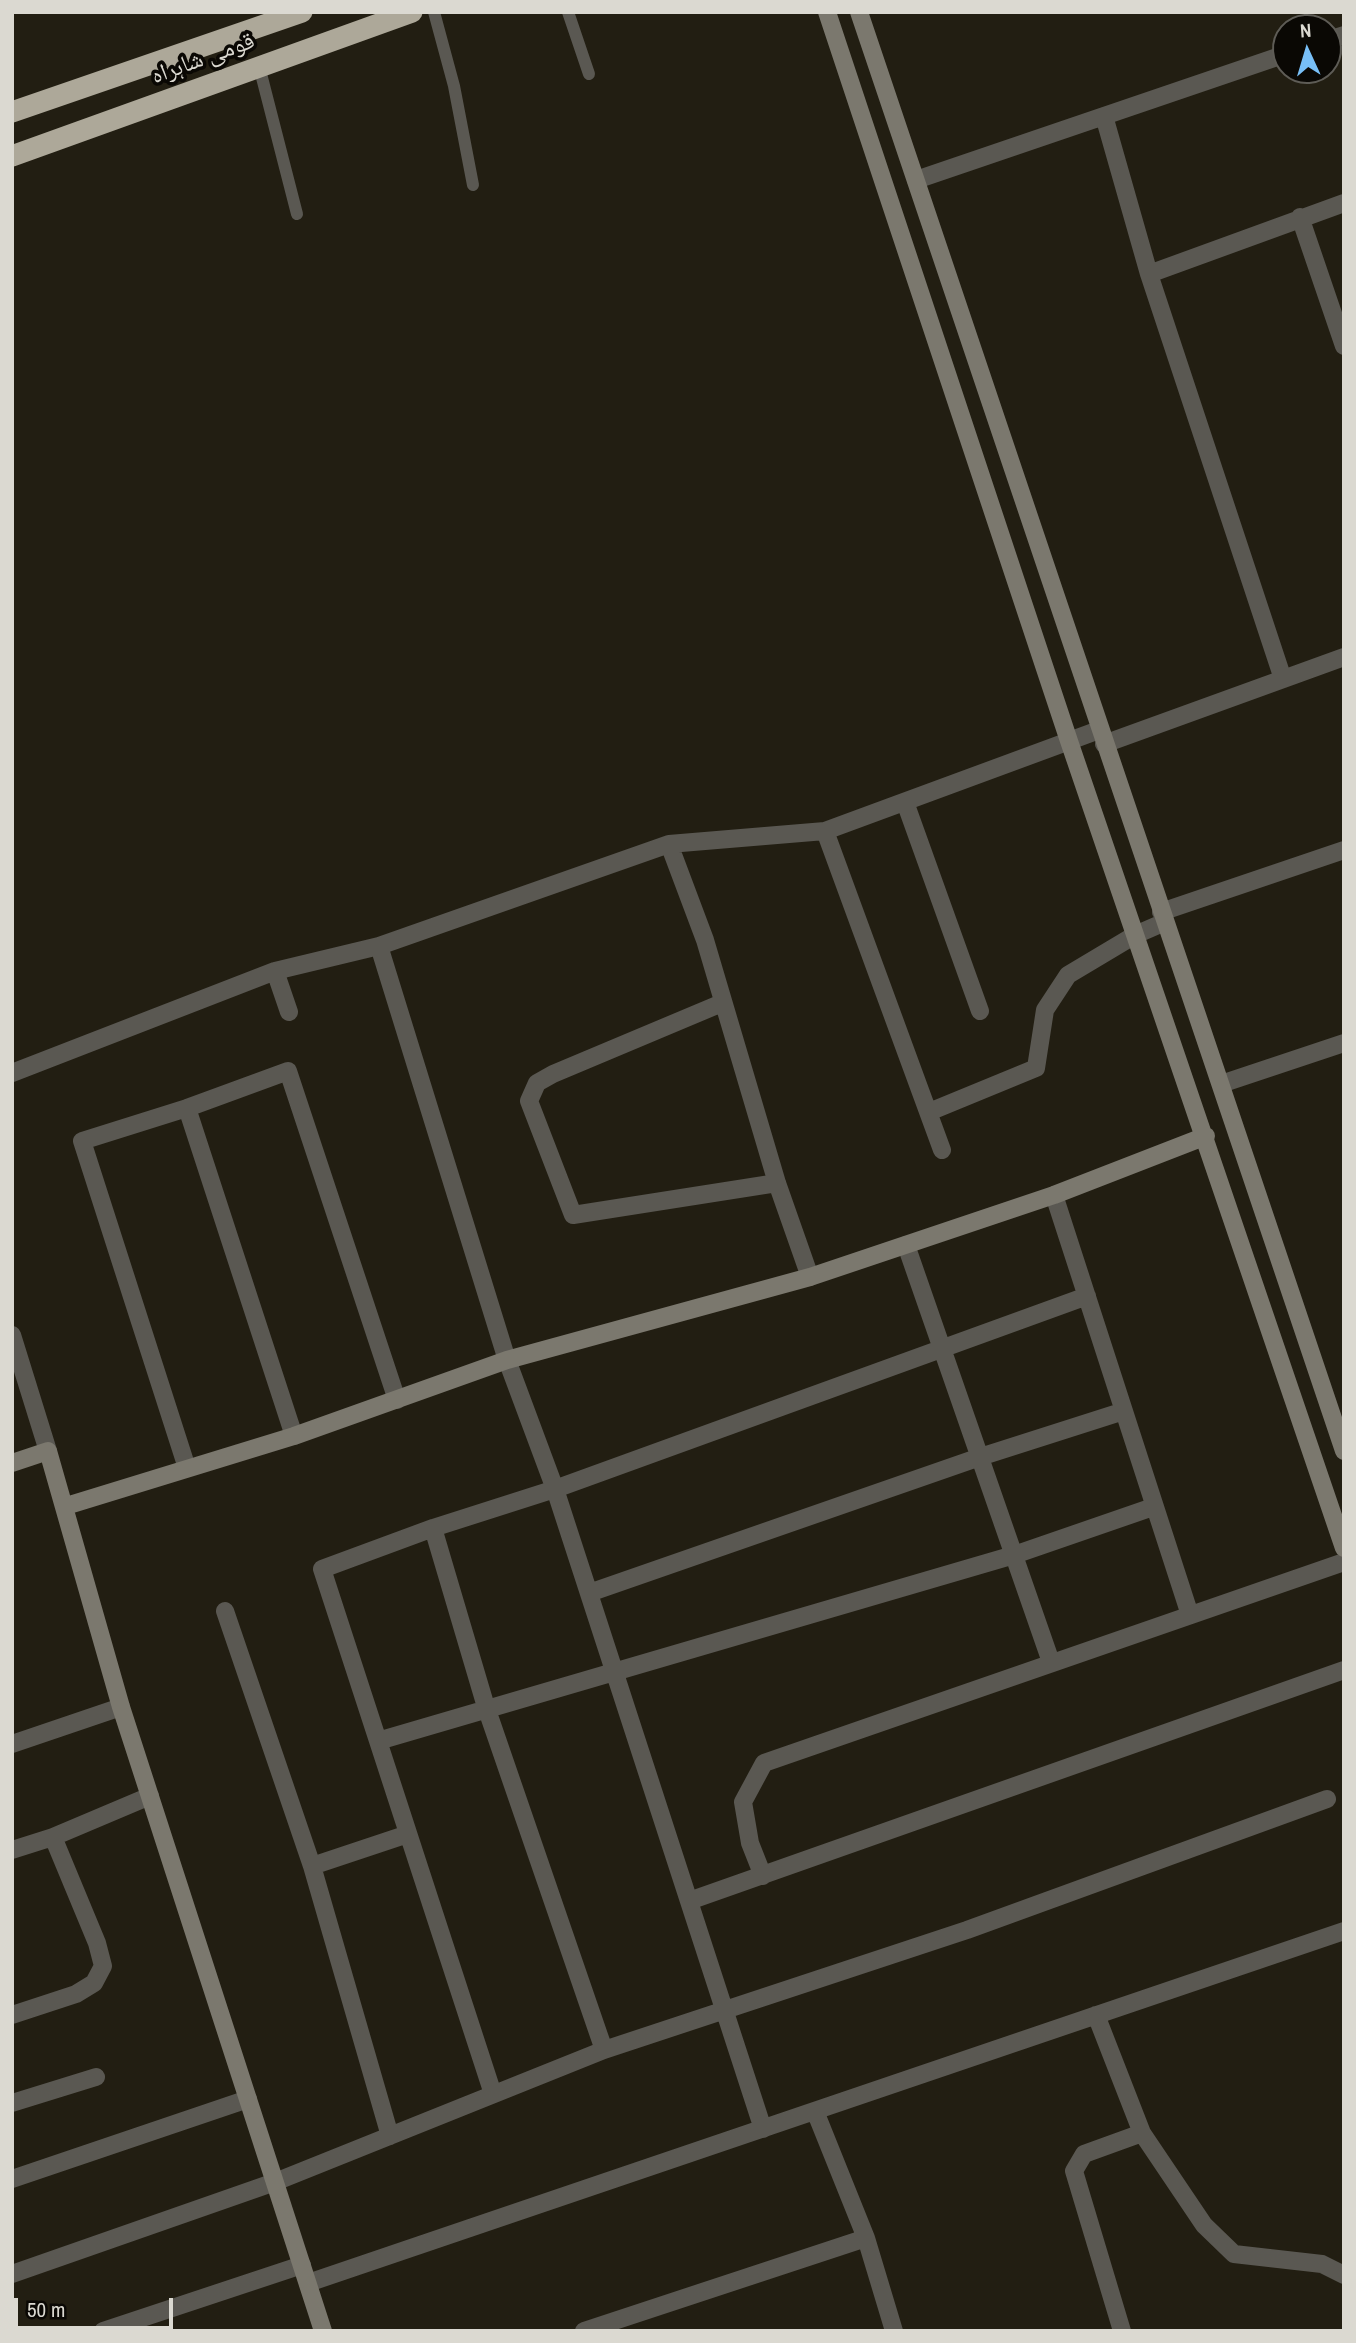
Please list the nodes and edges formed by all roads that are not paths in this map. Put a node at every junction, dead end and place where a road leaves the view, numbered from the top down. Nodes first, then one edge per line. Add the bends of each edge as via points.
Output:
1 (412, 12) edge
2 (434, 12) edge
3 (568, 12) edge
4 (827, 12) edge
5 (859, 12) edge
6 (295, 13) edge
7 (1272, 59) edge
8 (259, 66) junction
9 (589, 74) dead end
10 (12, 112) edge
11 (1104, 116) junction
12 (12, 156) edge
13 (916, 180) junction
14 (473, 185) dead end
15 (1344, 203) edge
16 (297, 214) dead end
17 (1300, 217) junction
18 (1149, 274) junction
19 (1344, 346) edge
20 (1063, 620) junction
21 (1033, 631) junction
22 (1344, 657) edge
23 (1283, 679) junction
24 (1102, 737) junction
25 (1069, 741) junction
26 (905, 802) junction
27 (825, 831) junction
28 (669, 844) junction
29 (1344, 850) edge
30 (1163, 917) junction
31 (1135, 935) junction
32 (379, 946) junction
33 (275, 971) junction
34 (722, 1003) junction
35 (980, 1011) dead end
36 (289, 1012) dead end
37 (1344, 1043) edge
38 (12, 1073) edge
39 (1221, 1084) junction
40 (187, 1108) junction
41 (929, 1112) junction
42 (1206, 1136) junction
43 (942, 1150) dead end
44 (777, 1183) junction
45 (1054, 1195) junction
46 (906, 1245) junction
47 (810, 1277) junction
48 (1087, 1296) junction
49 (12, 1335) edge
50 (943, 1350) junction
51 (507, 1360) junction
52 (397, 1400) junction
53 (1124, 1411) junction
54 (294, 1436) junction
55 (48, 1451) junction
56 (1344, 1451) edge
57 (980, 1457) junction
58 (12, 1463) edge
59 (187, 1468) junction
60 (555, 1489) junction
61 (66, 1506) junction
62 (1153, 1507) junction
63 (433, 1528) junction
64 (1344, 1548) edge
65 (1014, 1555) junction
66 (1344, 1562) edge
67 (589, 1593) junction
68 (225, 1611) dead end
69 (1190, 1615) junction
70 (1051, 1662) junction
71 (1344, 1670) edge
72 (615, 1672) junction
73 (121, 1707) junction
74 (486, 1707) junction
75 (378, 1741) junction
76 (12, 1744) edge
77 (150, 1796) junction
78 (1327, 1799) dead end
79 (408, 1834) junction
80 (53, 1837) junction
81 (12, 1850) edge
82 (312, 1866) junction
83 (763, 1876) junction
84 (689, 1901) junction
85 (1343, 1934) edge
86 (724, 2011) junction
87 (12, 2015) edge
88 (1096, 2015) junction
89 (604, 2050) junction
90 (96, 2077) dead end
91 (492, 2094) junction
92 (248, 2098) junction
93 (12, 2104) edge
94 (815, 2111) junction
95 (762, 2129) junction
96 (1142, 2133) junction
97 (390, 2136) junction
98 (12, 2179) edge
99 (275, 2182) junction
100 (866, 2238) junction
101 (302, 2264) junction
102 (12, 2274) edge
103 (1344, 2275) edge
104 (308, 2283) junction
105 (637, 2323) edge
106 (103, 2331) edge
107 (323, 2331) edge
108 (584, 2331) edge
109 (894, 2331) edge
110 (1122, 2331) edge

1 - 8 highway, قومی شاہراہ
2 - 14 lane
3 - 9 lane
4 - 21 street
5 - 13 street
6 - 10 highway, قومی شاہراہ
7 - 11 street
8 - 12 highway, قومی شاہراہ
8 - 16 lane
11 - 13 street
11 - 18 street
13 - 20 street
15 - 17 street
17 - 18 street
17 - 19 street
18 - 23 street
20 - 21 street
20 - 24 street
21 - 25 street
22 - 23 street
23 - 24 street
24 - 25 street
24 - 30 street
25 - 26 street
25 - 31 street
26 - 27 street
26 - 35 street
27 - 28 street
27 - 41 street
28 - 32 street
28 - 34 street via 705,940
29 - 30 street
30 - 31 street
30 - 39 street
31 - 41 street via 1079,966 1051,998 1042,1023 1036,1068
31 - 42 street
32 - 33 street
32 - 51 street
33 - 36 street
33 - 38 street
34 - 44 street
34 - 44 street via 553,1074 537,1083 528,1101 573,1215
37 - 39 street
39 - 56 street
40 - 52 street via 288,1072
40 - 54 street
40 - 59 street via 82,1142
41 - 43 street
42 - 45 street
42 - 64 street
44 - 47 street
45 - 46 street
45 - 48 street
46 - 47 street
46 - 50 street
47 - 51 street
48 - 50 street
48 - 53 street
49 - 55 street
50 - 57 street
50 - 60 street
51 - 52 street
51 - 60 street
52 - 54 street
53 - 57 street
53 - 62 street
54 - 59 street
55 - 58 street
55 - 61 street
57 - 65 street
57 - 67 street
59 - 61 street
60 - 63 street
60 - 67 street
61 - 73 street
62 - 65 street
62 - 69 street
63 - 74 street
63 - 75 street via 323,1569
65 - 70 street
65 - 72 street
66 - 69 street
67 - 72 street
68 - 82 street
69 - 70 street
70 - 83 street via 764,1763 743,1802 750,1843
71 - 83 street
72 - 74 street
72 - 84 street
73 - 76 street
73 - 77 street
74 - 75 street
74 - 89 street
75 - 79 street
77 - 80 street
77 - 92 street
78 - 86 street via 967,1930
79 - 82 street
79 - 91 street
80 - 81 street
80 - 87 street via 103,1966 94,1983 76,1994
82 - 97 street
83 - 84 street
84 - 86 street
85 - 88 street
86 - 89 street
86 - 95 street
88 - 94 street
88 - 96 street
89 - 91 street
90 - 93 street
91 - 97 street
92 - 98 street
92 - 99 street
94 - 95 street
94 - 100 street
95 - 104 street
96 - 103 street via 1204,2225 1234,2254 1322,2264
96 - 110 street via 1084,2154 1074,2171
97 - 99 street
99 - 101 street
99 - 102 street
100 - 105 street
100 - 109 street
101 - 104 street
101 - 106 street
104 - 107 street
105 - 108 street

